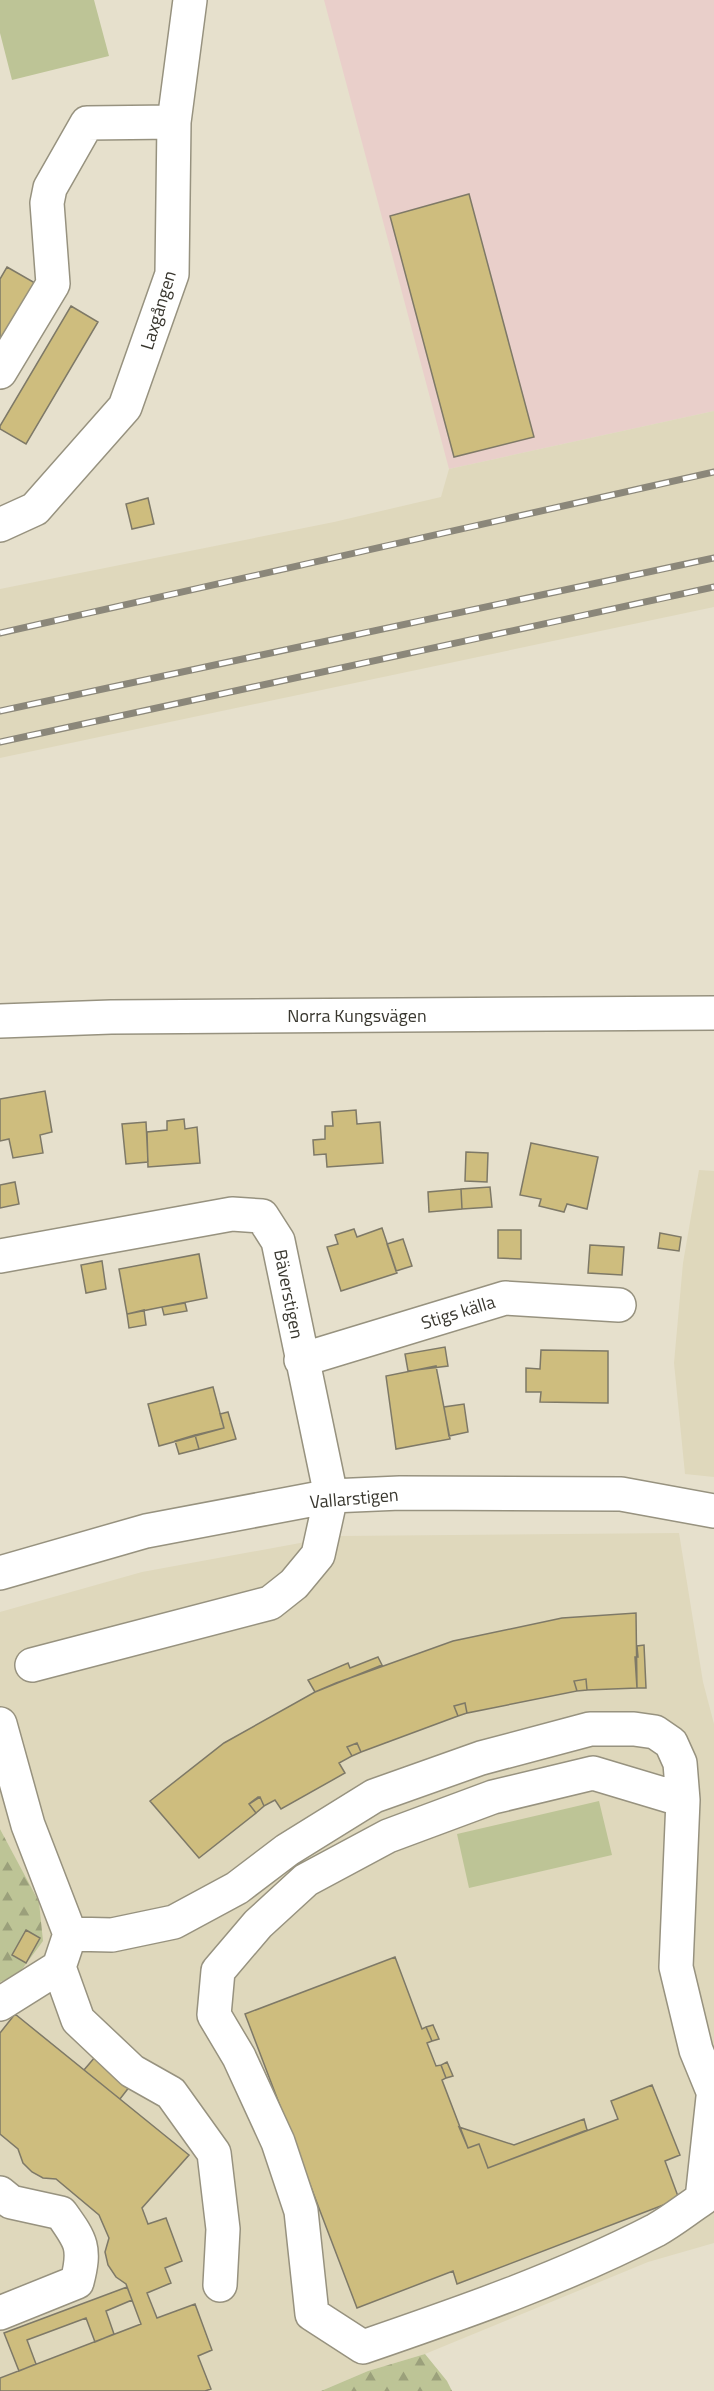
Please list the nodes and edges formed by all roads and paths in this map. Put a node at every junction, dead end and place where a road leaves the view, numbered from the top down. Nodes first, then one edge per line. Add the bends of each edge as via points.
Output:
1 (190, 0) edge
2 (174, 122) junction
3 (0, 372) edge
4 (0, 525) edge
5 (714, 1013) edge
6 (0, 1021) edge
7 (0, 1256) edge
8 (619, 1305) dead end
9 (301, 1360) junction
10 (331, 1496) junction
11 (714, 1511) edge
12 (0, 1573) edge
13 (32, 1665) dead end
14 (0, 1724) edge
15 (683, 1800) junction
16 (70, 1934) junction
17 (59, 1967) junction
18 (0, 2004) edge
19 (713, 2088) edge
20 (0, 2193) edge
21 (220, 2284) dead end
22 (0, 2313) edge

1 - 2 street, Laxgången
2 - 3 street via 87,123 50,188 46,203 53,284
2 - 4 street, Laxgången via 172,274 125,407 35,509
5 - 6 street, Norra Kungsvägen
7 - 9 street, Bäverstigen via 232,1214 262,1216 278,1241
8 - 9 street, Stigs källa via 505,1298
9 - 10 street, Bäverstigen
10 - 11 street, Vallarstigen via 621,1494
10 - 12 street, Vallarstigen via 146,1531
10 - 13 street via 318,1555 294,1584 270,1603
14 - 16 street via 28,1825
15 - 16 street via 680,1763 671,1743 655,1732 590,1729 481,1758 374,1796 287,1850 237,1888 174,1922 112,1935
15 - 19 street via 676,1967 696,2050
15 - 19 street via 593,1773 493,1797 388,1836 306,1880 258,1923 218,1971 214,2015 239,2057 278,2142 301,2211 312,2314 363,2347 569,2270 658,2229 702,2199
16 - 17 street
17 - 18 street
17 - 21 street via 78,2020 132,2071 171,2093 214,2153 223,2229
20 - 22 street via 10,2202 61,2213 77,2234 83,2258 77,2282

